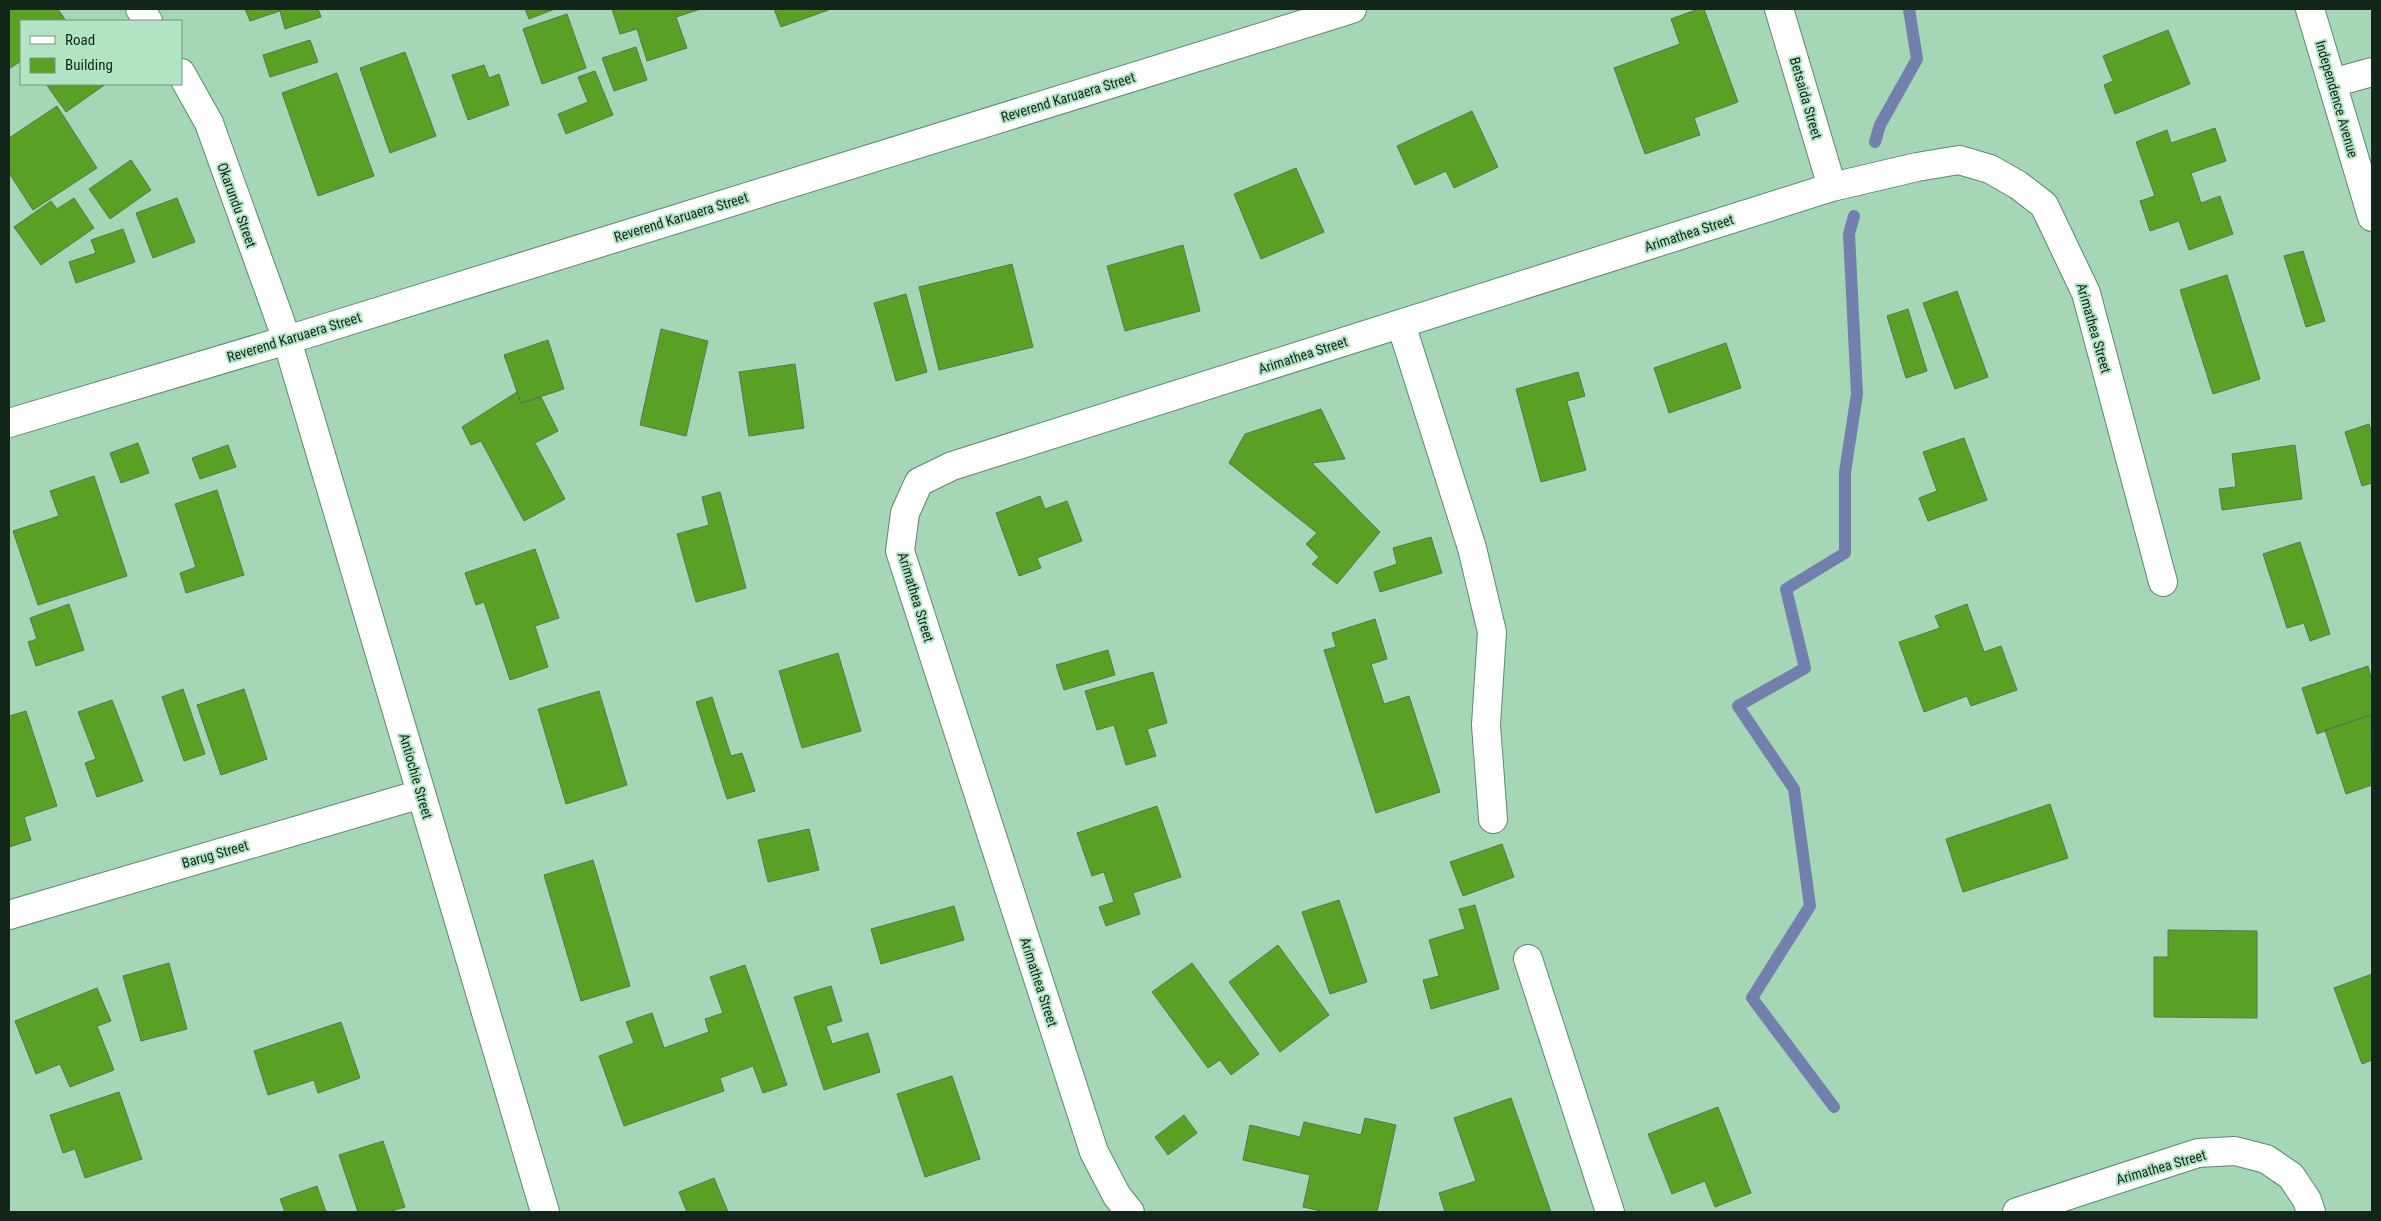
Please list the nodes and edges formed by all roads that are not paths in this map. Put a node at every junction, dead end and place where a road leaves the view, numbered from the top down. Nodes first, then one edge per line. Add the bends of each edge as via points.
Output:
1 (140, 9) edge
2 (1352, 9) edge
3 (1779, 9) edge
4 (2310, 9) edge
5 (147, 20) edge
6 (2372, 72) edge
7 (182, 75) edge
8 (2332, 83) junction
9 (1832, 187) junction
10 (2372, 218) edge
11 (1400, 324) junction
12 (287, 340) junction
13 (9, 423) edge
14 (2163, 582) dead end
15 (421, 794) junction
16 (1493, 820) dead end
17 (9, 915) edge
18 (1528, 959) dead end
19 (545, 1212) edge
20 (1130, 1212) edge
21 (1610, 1212) edge
22 (2017, 1212) edge
23 (2311, 1212) edge

1 - 5 street
2 - 12 street, Reverend Karuaera Street
3 - 9 street, Betsaida Street
4 - 8 street, Independence Avenue
6 - 8 street
7 - 12 street, Okarundu Street via 208,123
8 - 10 street, Independence Avenue
9 - 11 street, Arimathea Street
9 - 14 street, Arimathea Street via 1959,160 1990,169 2044,205 2086,293
11 - 16 street via 1472,548 1492,632 1486,725
11 - 20 street, Arimathea Street via 952,466 919,482 905,513 900,552 1094,1152 1117,1196
12 - 13 street, Reverend Karuaera Street
12 - 15 street, Antiochie Street
15 - 17 street, Barug Street
15 - 19 street, Antiochie Street
18 - 21 street
22 - 23 street, Arimathea Street via 2198,1153 2235,1151 2266,1159 2291,1176

